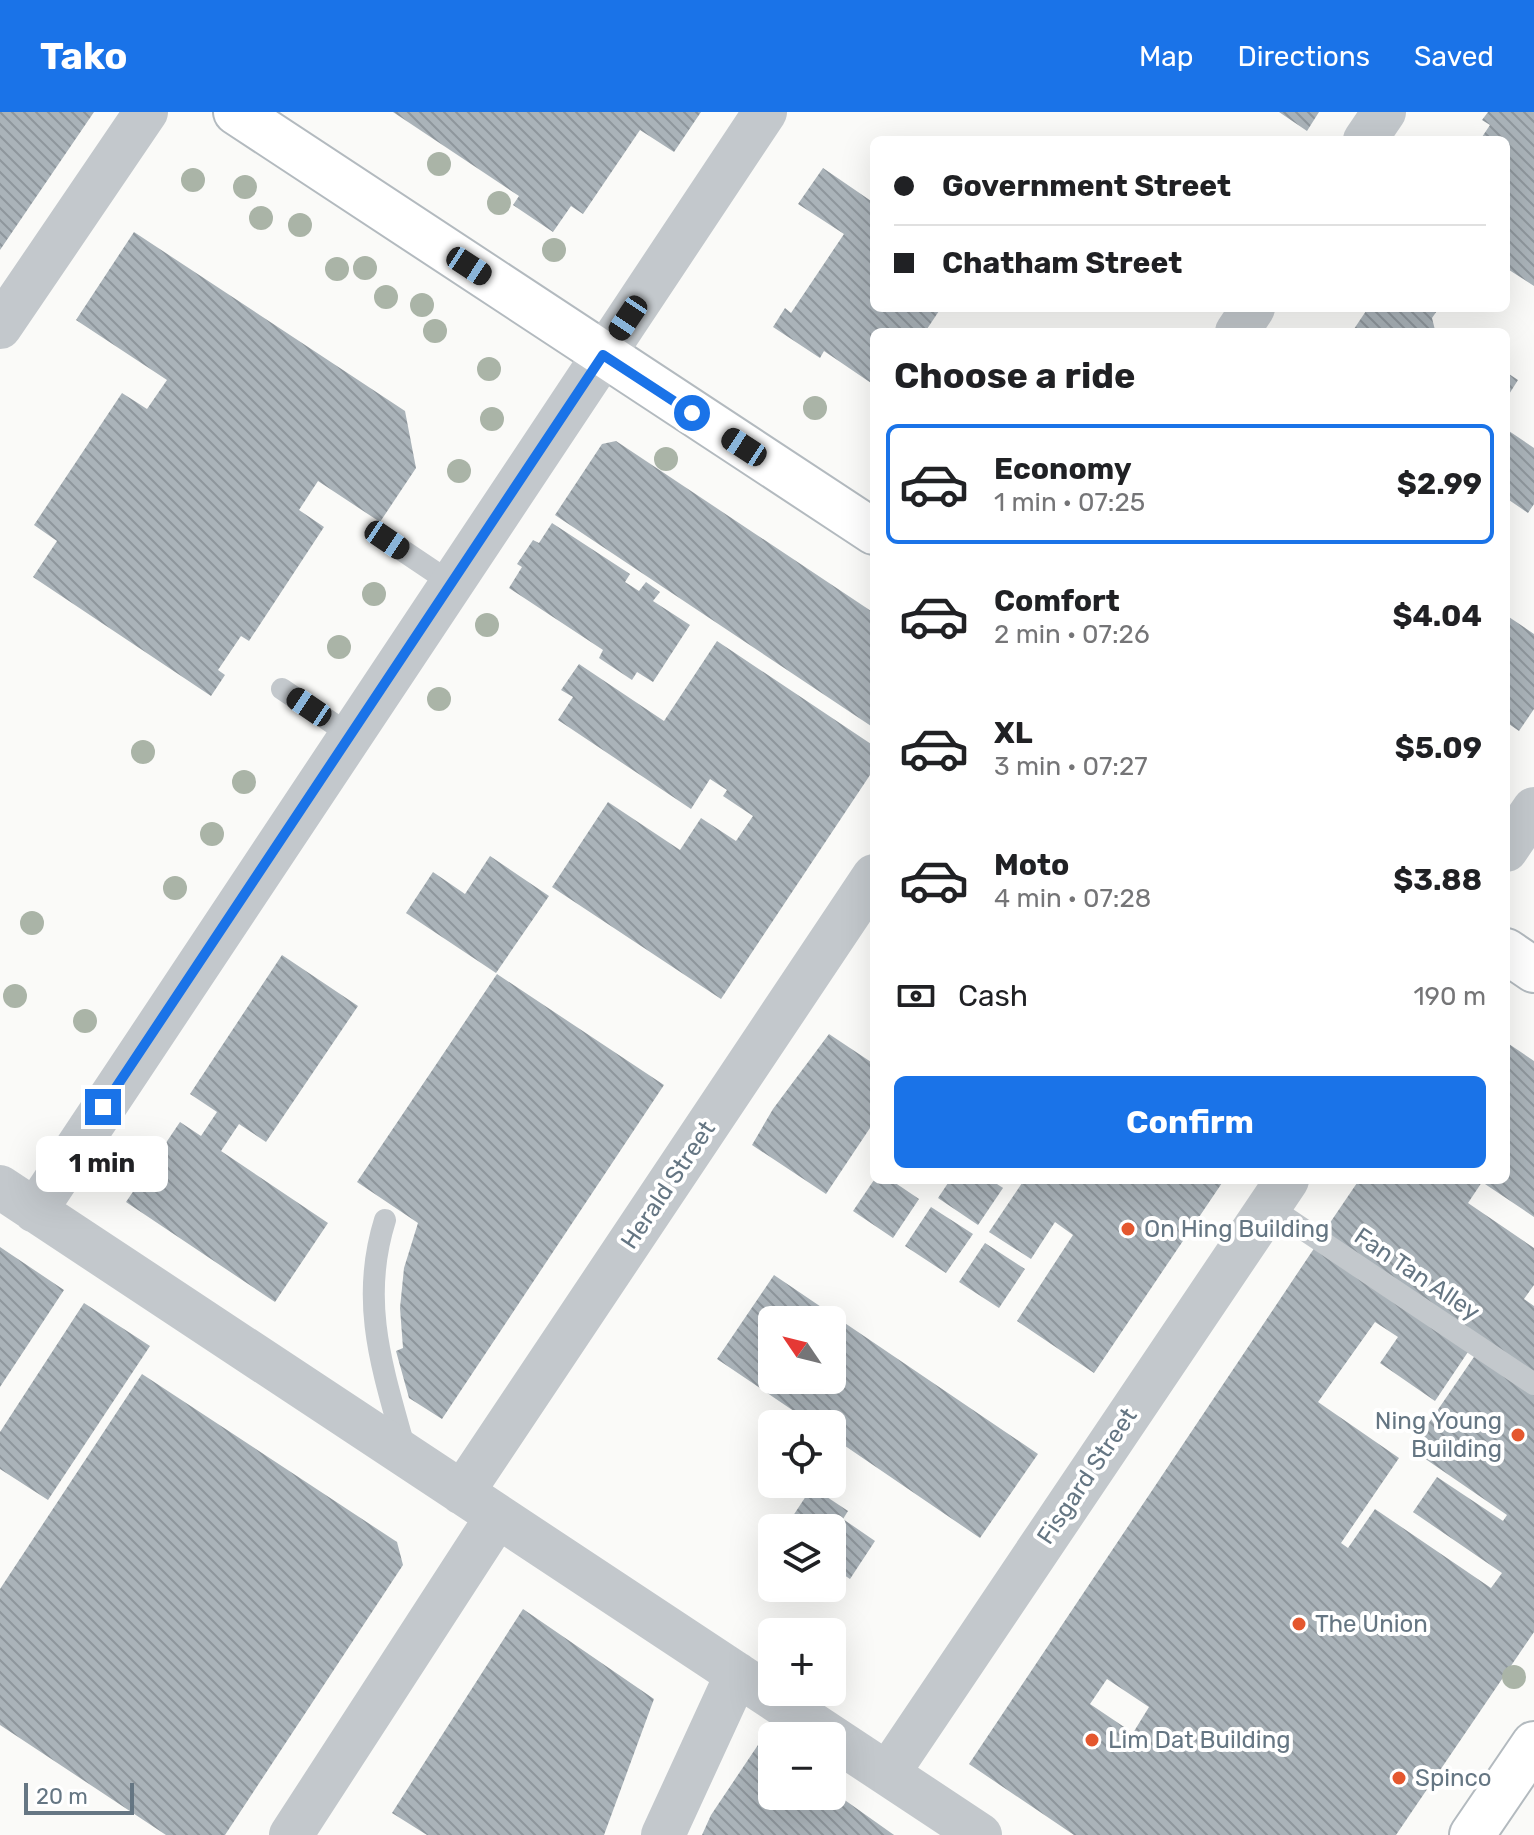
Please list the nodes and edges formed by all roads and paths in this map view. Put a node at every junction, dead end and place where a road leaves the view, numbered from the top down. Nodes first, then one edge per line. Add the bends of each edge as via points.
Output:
1 (146, 112) edge
2 (236, 112) edge
3 (765, 112) edge
4 (1384, 112) edge
5 (1368, 136) edge
6 (0, 327) edge
7 (603, 355) junction
8 (870, 529) edge
9 (387, 540) dead end
10 (451, 583) junction
11 (282, 689) dead end
12 (350, 735) junction
13 (1534, 809) edge
14 (1510, 844) edge
15 (870, 882) edge
16 (1510, 954) edge
17 (1534, 970) edge
18 (1278, 1193) edge
19 (17, 1199) edge
20 (385, 1220) dead end
21 (1534, 1384) edge
22 (407, 1456) junction
23 (462, 1493) junction
24 (497, 1517) junction
25 (737, 1674) junction
26 (1534, 1744) edge
27 (888, 1773) junction
28 (291, 1835) edge
29 (663, 1835) edge
30 (980, 1835) edge
31 (1472, 1835) edge

1 - 6 street
2 - 7 main road
3 - 7 street
4 - 5 street
7 - 8 main road
7 - 10 street
9 - 10 lane
10 - 12 street
11 - 12 lane
12 - 19 street
13 - 14 street
15 - 23 street, Herald Street
16 - 17 main road
18 - 21 lane, Fan Tan Alley
18 - 27 street, Fisgard Street
19 - 22 street
20 - 22 lane via 372,1280 374,1321
22 - 23 street
23 - 24 street
24 - 25 street
24 - 28 street
25 - 27 street
25 - 29 street
26 - 31 main road
27 - 30 street

